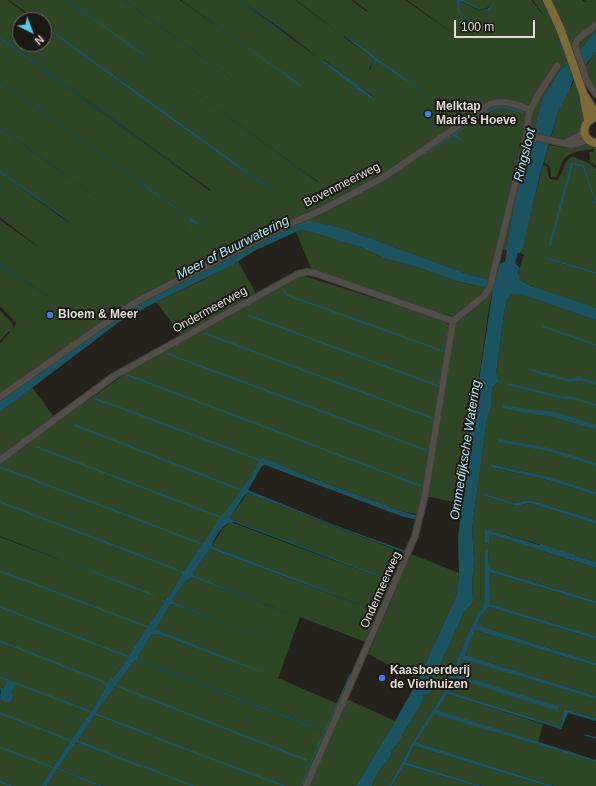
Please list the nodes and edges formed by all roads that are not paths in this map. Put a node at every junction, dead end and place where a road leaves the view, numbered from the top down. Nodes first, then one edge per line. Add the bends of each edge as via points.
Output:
1 (547, 0) edge
2 (596, 25) edge
3 (574, 56) junction
4 (558, 66) dead end
5 (580, 73) junction
6 (583, 93) junction
7 (596, 94) edge
8 (530, 110) junction
9 (596, 114) edge
10 (592, 119) edge
11 (529, 136) junction
12 (586, 136) junction
13 (596, 143) edge
14 (453, 321) junction
15 (0, 397) edge
16 (0, 460) edge
17 (306, 786) edge

1 - 3 main road
2 - 3 street via 577,40
3 - 5 main road
4 - 8 street
5 - 6 main road
5 - 7 street
6 - 9 main road
6 - 10 main road
8 - 11 street
8 - 15 street, Bovenmeerweg via 507,102 490,104 384,177 134,303
10 - 12 main road via 585,124
11 - 12 street via 565,144
11 - 14 street via 525,143 490,285 484,296
12 - 13 main road
14 - 16 street, Ondermeerweg via 315,273 298,274 114,376
14 - 17 street, Ondermeerweg via 425,495 415,536

